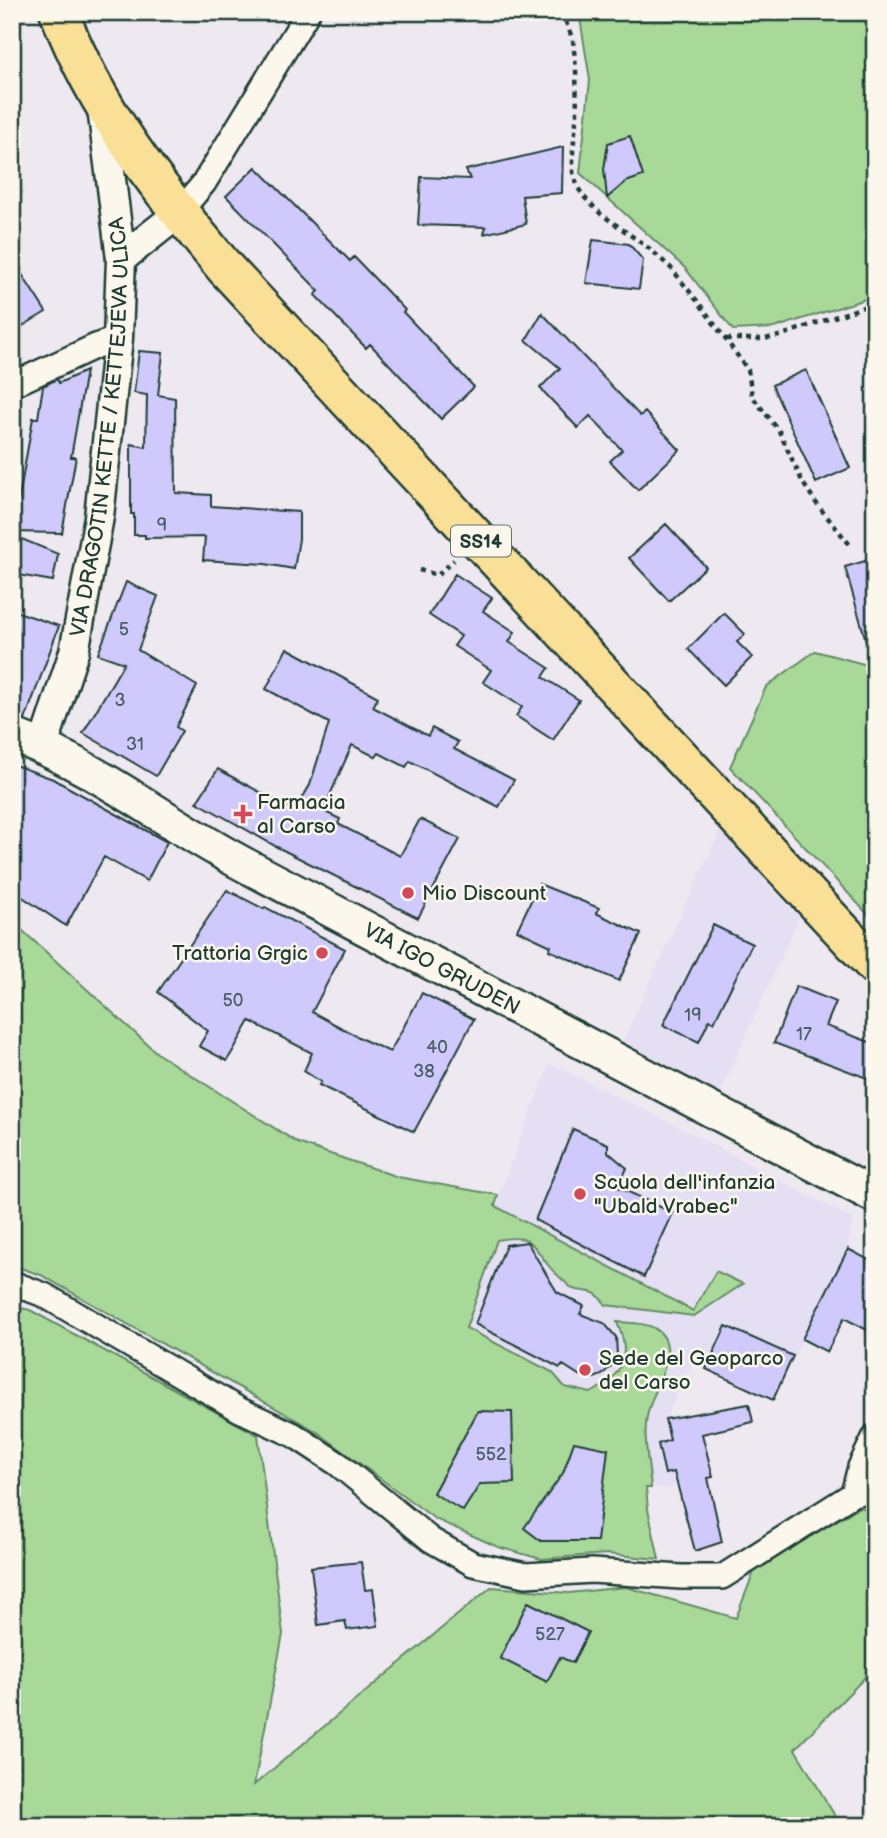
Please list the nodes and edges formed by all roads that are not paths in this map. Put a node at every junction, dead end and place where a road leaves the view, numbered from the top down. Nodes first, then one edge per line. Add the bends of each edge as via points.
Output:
1 (59, 12) edge
2 (308, 12) edge
3 (102, 104) junction
4 (179, 213) junction
5 (121, 259) junction
6 (118, 338) junction
7 (12, 384) edge
8 (27, 741) edge
9 (875, 966) edge
10 (875, 1196) edge
11 (12, 1283) edge
12 (875, 1436) edge
13 (864, 1492) edge

1 - 3 main road, SS14
2 - 4 street via 204,183
3 - 4 main road, SS14
3 - 5 street, VIA DRAGOTIN KETTE / KETTEJEVA ULICA
4 - 5 street
4 - 9 main road, SS14
5 - 6 street, VIA DRAGOTIN KETTE / KETTEJEVA ULICA
6 - 7 street
6 - 8 street, VIA DRAGOTIN KETTE / KETTEJEVA ULICA via 99,517 75,652
8 - 10 main road, VIA IGO GRUDEN via 240,862
11 - 13 street via 44,1295 240,1410 294,1435 338,1464 430,1540 474,1564 526,1575 592,1571 722,1577
12 - 13 street via 860,1468

